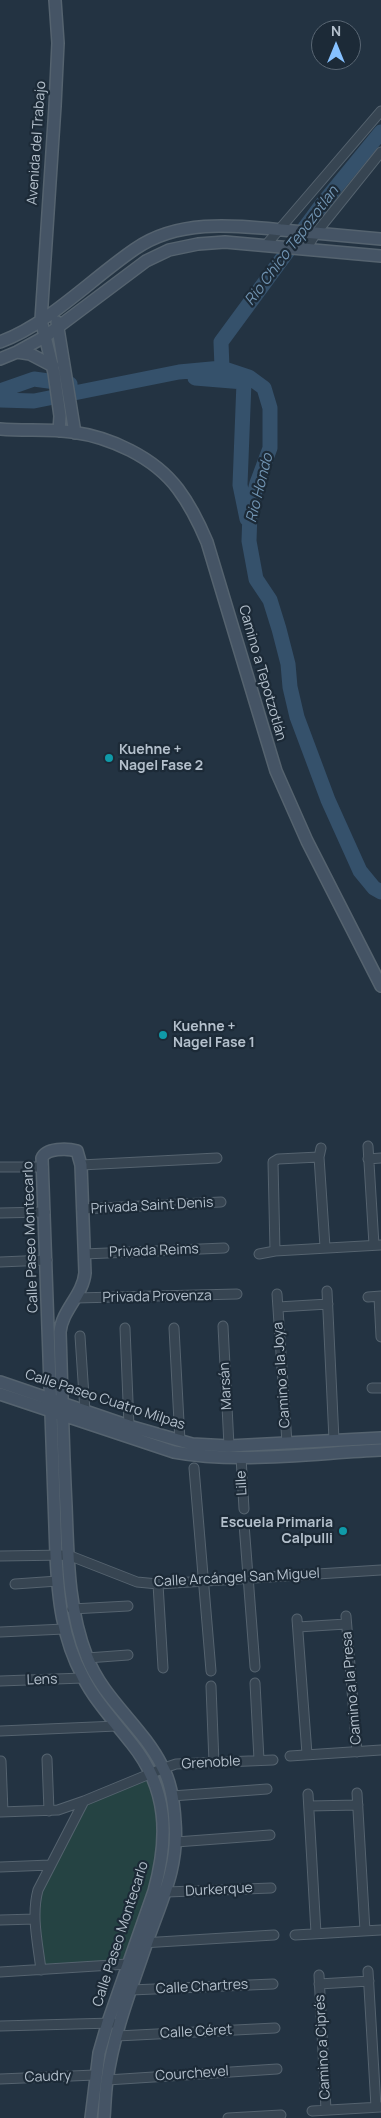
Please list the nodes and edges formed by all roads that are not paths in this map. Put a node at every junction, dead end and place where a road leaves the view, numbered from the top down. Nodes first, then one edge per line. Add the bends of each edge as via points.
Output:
1 (55, 0) edge
2 (381, 111) edge
3 (381, 152) edge
4 (283, 230) junction
5 (313, 233) junction
6 (381, 239) edge
7 (270, 246) junction
8 (304, 248) junction
9 (381, 256) edge
10 (44, 288) junction
11 (53, 311) junction
12 (41, 320) junction
13 (59, 328) junction
14 (46, 336) junction
15 (0, 342) edge
16 (17, 352) junction
17 (0, 358) edge
18 (57, 370) junction
19 (65, 416) junction
20 (0, 429) edge
21 (59, 431) junction
22 (74, 432) junction
23 (381, 986) edge
24 (368, 1146) dead end
25 (217, 1158) dead end
26 (368, 1158) junction
27 (381, 1158) edge
28 (81, 1165) junction
29 (0, 1167) edge
30 (43, 1167) junction
31 (221, 1202) dead end
32 (82, 1209) junction
33 (45, 1212) junction
34 (0, 1213) edge
35 (377, 1245) edge
36 (325, 1247) junction
37 (224, 1248) dead end
38 (275, 1251) junction
39 (84, 1254) junction
40 (259, 1254) dead end
41 (47, 1260) junction
42 (0, 1262) edge
43 (327, 1291) dead end
44 (237, 1294) dead end
45 (277, 1294) dead end
46 (368, 1296) dead end
47 (380, 1296) edge
48 (76, 1298) junction
49 (328, 1304) junction
50 (278, 1307) junction
51 (224, 1326) dead end
52 (125, 1328) dead end
53 (174, 1328) dead end
54 (80, 1336) dead end
55 (381, 1337) edge
56 (0, 1382) edge
57 (0, 1394) edge
58 (56, 1407) junction
59 (85, 1411) junction
60 (129, 1426) junction
61 (381, 1438) edge
62 (334, 1440) junction
63 (180, 1441) junction
64 (287, 1443) junction
65 (230, 1446) junction
66 (192, 1450) junction
67 (268, 1450) junction
68 (381, 1450) edge
69 (241, 1457) junction
70 (194, 1468) dead end
71 (244, 1509) dead end
72 (244, 1524) dead end
73 (62, 1555) junction
74 (0, 1556) edge
75 (381, 1570) edge
76 (249, 1580) junction
77 (58, 1581) junction
78 (204, 1583) junction
79 (15, 1584) dead end
80 (158, 1584) junction
81 (128, 1606) dead end
82 (72, 1609) junction
83 (64, 1629) junction
84 (0, 1632) edge
85 (128, 1655) dead end
86 (87, 1658) junction
87 (254, 1667) dead end
88 (163, 1668) dead end
89 (211, 1671) dead end
90 (83, 1678) junction
91 (0, 1681) edge
92 (254, 1683) dead end
93 (211, 1686) dead end
94 (117, 1726) junction
95 (0, 1731) edge
96 (381, 1750) edge
97 (357, 1752) junction
98 (307, 1754) junction
99 (290, 1756) dead end
100 (47, 1759) dead end
101 (260, 1760) junction
102 (273, 1760) dead end
103 (1, 1761) edge
104 (214, 1763) junction
105 (164, 1768) junction
106 (152, 1774) junction
107 (267, 1789) dead end
108 (357, 1793) dead end
109 (308, 1794) dead end
110 (172, 1796) junction
111 (84, 1802) junction
112 (358, 1804) junction
113 (308, 1806) junction
114 (49, 1811) junction
115 (2, 1812) edge
116 (270, 1835) dead end
117 (176, 1842) junction
118 (50, 1865) junction
119 (0, 1867) edge
120 (271, 1888) dead end
121 (167, 1892) junction
122 (35, 1918) junction
123 (0, 1920) edge
124 (381, 1930) edge
125 (365, 1931) junction
126 (316, 1933) junction
127 (274, 1935) dead end
128 (295, 1935) dead end
129 (141, 1942) junction
130 (128, 1964) junction
131 (41, 1970) junction
132 (0, 1972) edge
133 (273, 1984) dead end
134 (131, 1990) junction
135 (108, 2022) junction
136 (120, 2024) junction
137 (0, 2026) edge
138 (274, 2028) dead end
139 (118, 2036) junction
140 (277, 2069) dead end
141 (96, 2075) junction
142 (0, 2079) edge
143 (107, 2080) junction
144 (379, 2107) edge
145 (326, 2110) junction
146 (312, 2111) dead end
147 (282, 2115) dead end
148 (91, 2118) edge
149 (104, 2118) edge
150 (228, 2118) edge

1 - 10 street, Avenida del Trabajo via 58,43
2 - 4 street
3 - 5 street
4 - 5 street
4 - 7 street
4 - 11 street via 224,225 196,227 163,235 136,248
5 - 6 street
5 - 8 street
7 - 8 street
7 - 13 street via 213,242 170,250 146,261
8 - 9 street
10 - 11 street, Avenida del Trabajo
10 - 12 street, Avenida del Trabajo
11 - 12 street
11 - 13 street, Avenida del Trabajo
12 - 14 street, Avenida del Trabajo
12 - 15 street
13 - 14 street
13 - 18 street, Avenida del Trabajo
14 - 16 street
14 - 18 street, Avenida del Trabajo
16 - 17 street
16 - 18 street via 30,354
18 - 19 street, Avenida del Trabajo
19 - 21 street
19 - 22 street
20 - 21 street, Camino a Tepotzotlán
21 - 22 street, Camino a Tepotzotlán
22 - 23 street, Camino a Tepotzotlán via 138,454 177,487 192,510 207,542 276,771 306,841
24 - 26 street
25 - 28 street
26 - 27 street
26 - 35 street
28 - 30 street, Calle Paseo Montecarlo via 77,1151 48,1151 42,1158
28 - 32 street, Calle Paseo Montecarlo
29 - 30 street
30 - 33 street, Calle Paseo Montecarlo
31 - 32 street, Privada Saint Denis
32 - 39 street, Calle Paseo Montecarlo
33 - 34 street
33 - 41 street, Calle Paseo Montecarlo
35 - 36 street
36 - 38 street
36 - 38 street via 320,1153 273,1162
37 - 39 street, Privada Reims
38 - 40 street
39 - 48 street, Calle Paseo Montecarlo via 84,1284
41 - 42 street
41 - 58 street, Calle Paseo Montecarlo
43 - 49 street
44 - 48 street, Privada Provenza
45 - 50 street, Camino a la Joya
46 - 47 street
47 - 55 street
48 - 58 street, Calle Paseo Montecarlo via 60,1327
49 - 50 street, Camino a la Joya
49 - 62 street
50 - 64 street, Camino a la Joya
51 - 65 street, Marsán
52 - 60 street
53 - 63 street
54 - 59 street
56 - 58 street, Calle Paseo Cuatro Milpas
57 - 58 street, Calle Paseo Cuatro Milpas
58 - 59 street, Calle Paseo Cuatro Milpas
58 - 66 street, Calle Paseo Cuatro Milpas via 174,1452
58 - 73 street, Calle Paseo Montecarlo
59 - 60 street, Calle Paseo Cuatro Milpas
60 - 63 street, Calle Paseo Cuatro Milpas
61 - 62 street, Calle Paseo Cuatro Milpas
62 - 64 street, Calle Paseo Cuatro Milpas
63 - 66 street, Calle Paseo Cuatro Milpas
64 - 67 street, Calle Paseo Cuatro Milpas
65 - 66 street, Calle Paseo Cuatro Milpas
65 - 67 street, Calle Paseo Cuatro Milpas
66 - 69 street, Calle Paseo Cuatro Milpas
67 - 68 street, Calle Paseo Cuatro Milpas
67 - 69 street, Calle Paseo Cuatro Milpas
69 - 71 street, Lille
70 - 78 street
72 - 76 street
73 - 74 street
73 - 77 street, Calle Paseo Montecarlo
73 - 80 street, Calle Arcángel San Miguel via 137,1582
73 - 82 street, Calle Paseo Montecarlo
75 - 76 street, Calle Arcángel San Miguel
76 - 78 street, Calle Arcángel San Miguel
76 - 87 street
77 - 79 street
77 - 83 street, Calle Paseo Montecarlo
78 - 80 street, Calle Arcángel San Miguel
78 - 89 street
80 - 88 street
81 - 82 street
82 - 86 street, Calle Paseo Montecarlo
83 - 84 street
83 - 90 street, Calle Paseo Montecarlo
85 - 86 street
86 - 105 street, Calle Paseo Montecarlo via 107,1693
90 - 91 street, Lens
90 - 94 street, Calle Paseo Montecarlo
92 - 101 street
93 - 104 street
94 - 95 street
94 - 106 street, Calle Paseo Montecarlo
96 - 97 street
97 - 98 street
97 - 98 street, Camino a la Presa via 346,1620 297,1623
98 - 99 street
100 - 114 street
101 - 102 street, Grenoble
101 - 104 street, Grenoble
103 - 115 street
104 - 105 street, Grenoble via 176,1764
105 - 106 street, Grenoble
105 - 110 street, Calle Paseo Montecarlo
106 - 111 street, Grenoble
106 - 129 street, Calle Paseo Montecarlo via 160,1799 164,1845
107 - 110 street
108 - 112 street
109 - 113 street
110 - 117 street, Calle Paseo Montecarlo
111 - 114 street, Grenoble
111 - 118 street
112 - 113 street
112 - 125 street
113 - 126 street
114 - 115 street, Grenoble
116 - 117 street
117 - 121 street, Calle Paseo Montecarlo
118 - 119 street
118 - 122 street via 38,1890
120 - 121 street, Durkerque
121 - 129 street, Calle Paseo Montecarlo
122 - 123 street
122 - 131 street
124 - 125 street
125 - 126 street
126 - 128 street
127 - 129 street
129 - 130 street, Calle Paseo Montecarlo
129 - 134 street, Calle Paseo Montecarlo
130 - 131 street
130 - 135 street, Calle Paseo Montecarlo
131 - 132 street
133 - 134 street, Calle Chartres
134 - 136 street, Calle Paseo Montecarlo
135 - 136 street
135 - 137 street
135 - 141 street, Calle Paseo Montecarlo
136 - 139 street, Calle Paseo Montecarlo
138 - 139 street, Calle Céret
139 - 143 street, Calle Paseo Montecarlo
140 - 143 street, Courchevel
141 - 142 street, Caudry
141 - 148 street, Calle Paseo Montecarlo
143 - 149 street, Calle Paseo Montecarlo
144 - 145 street
144 - 145 street, Camino a Ciprés via 368,1976 319,1980
145 - 146 street
147 - 150 street

